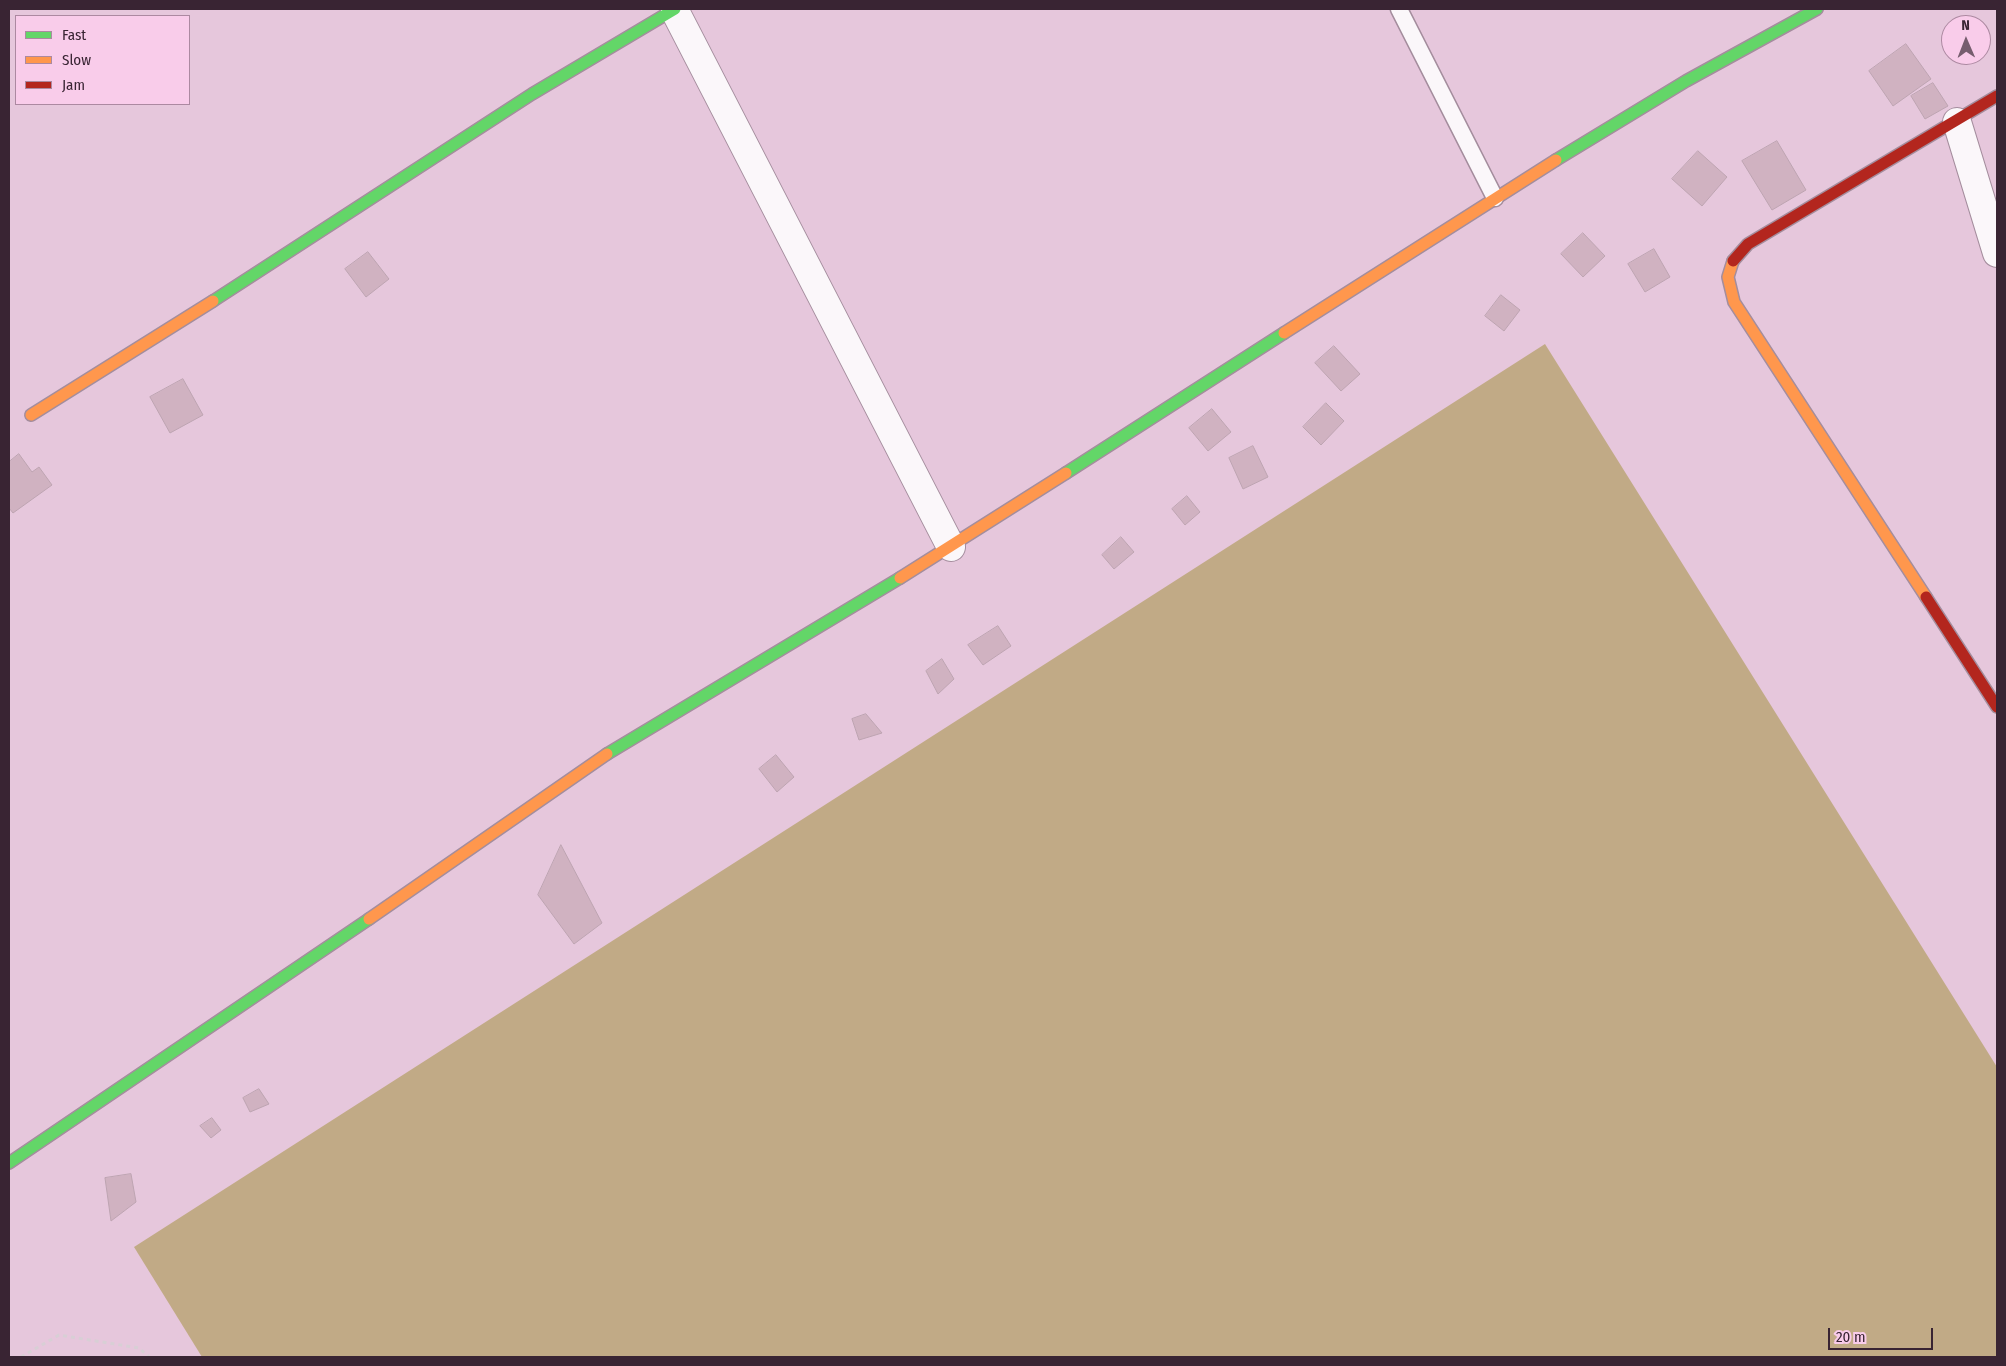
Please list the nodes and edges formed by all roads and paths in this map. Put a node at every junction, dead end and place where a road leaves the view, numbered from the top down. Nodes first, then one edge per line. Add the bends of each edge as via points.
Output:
1 (1399, 9) edge
2 (1817, 9) edge
3 (675, 10) edge
4 (1997, 96) edge
5 (1957, 122) junction
6 (1495, 198) junction
7 (1997, 253) edge
8 (31, 415) dead end
9 (951, 547) junction
10 (1997, 707) edge
11 (9, 1163) edge
12 (21, 1357) edge
13 (149, 1357) edge

1 - 6 lane
2 - 6 street via 1686,81
3 - 8 street via 532,94 271,265
3 - 9 street
4 - 5 street
5 - 7 street
5 - 10 street via 1748,244 1735,256 1729,270 1728,286 1734,302
6 - 9 street
9 - 11 street via 614,749 222,1021
12 - 13 path via 59,1335 139,1348

